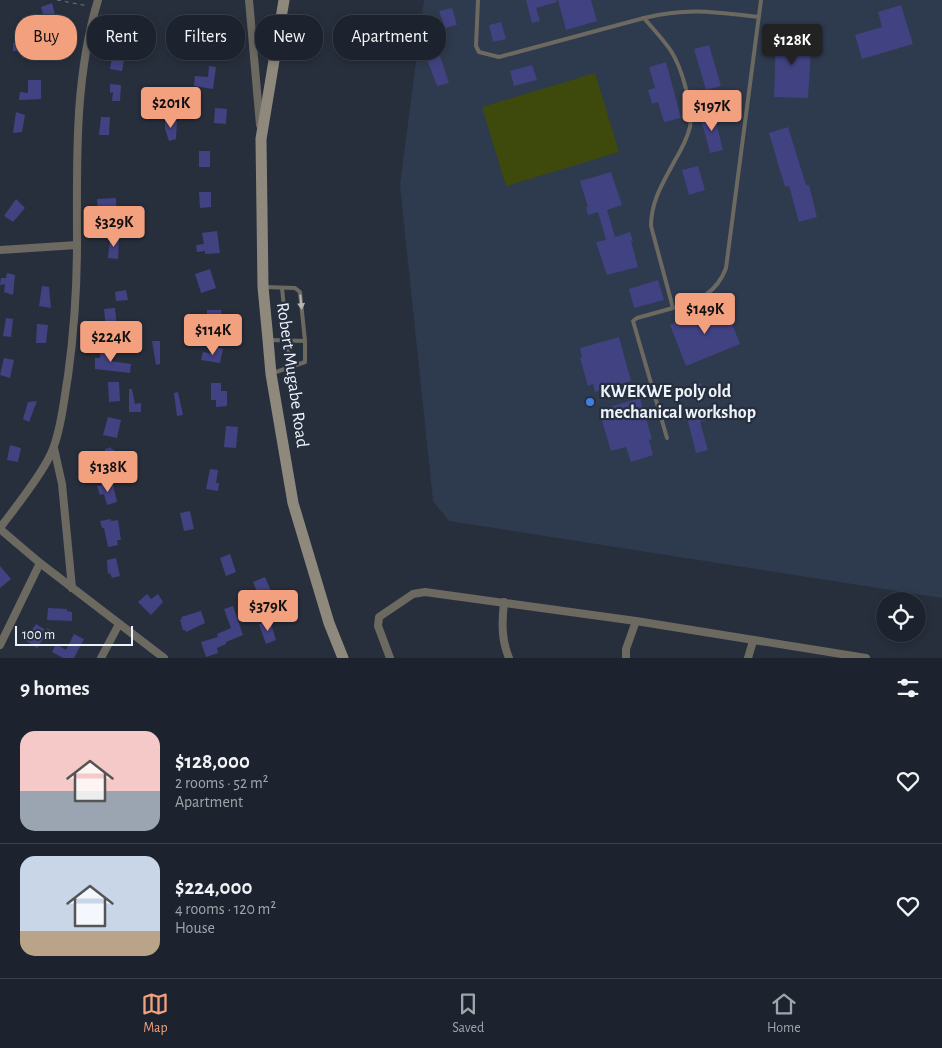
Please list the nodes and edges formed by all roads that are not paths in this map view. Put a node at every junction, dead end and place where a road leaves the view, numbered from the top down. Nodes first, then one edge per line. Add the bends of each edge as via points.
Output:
1 (249, 0) edge
2 (284, 0) edge
3 (478, 0) edge
4 (761, 0) edge
5 (97, 4) edge
6 (759, 17) junction
7 (644, 18) junction
8 (261, 139) junction
9 (77, 245) junction
10 (0, 250) edge
11 (263, 287) junction
12 (282, 288) junction
13 (673, 308) junction
14 (287, 339) junction
15 (268, 340) junction
16 (305, 341) junction
17 (290, 368) junction
18 (271, 374) junction
19 (667, 438) dead end
20 (54, 448) junction
21 (0, 528) edge
22 (40, 563) junction
23 (72, 588) junction
24 (504, 602) junction
25 (636, 621) junction
26 (119, 624) junction
27 (753, 641) junction
28 (0, 645) edge
29 (101, 658) edge
30 (164, 658) edge
31 (343, 658) edge
32 (390, 658) edge
33 (509, 658) edge
34 (626, 658) edge
35 (748, 658) edge
36 (866, 658) edge

1 - 8 street
2 - 8 main road, Robert Mugabe Road
3 - 7 lane via 476,46 479,52 499,58
4 - 6 lane
5 - 9 street via 80,89 76,160
6 - 7 lane via 697,10
6 - 13 lane via 726,268 723,277 705,296 694,303
7 - 13 lane via 671,52 687,92 690,114 690,129 651,213 651,226
8 - 11 main road, Robert Mugabe Road
9 - 10 street
9 - 20 street via 73,340
11 - 12 lane
11 - 15 main road, Robert Mugabe Road
12 - 14 lane
12 -> 16 lane via 295,288 300,292
13 - 19 lane via 633,321
14 - 15 lane
14 - 16 lane
14 - 17 lane
15 - 18 main road, Robert Mugabe Road
16 - 17 lane via 305,362
17 - 18 lane
18 - 31 main road, Robert Mugabe Road via 293,504 329,623
20 - 21 street
20 - 23 street via 60,474
21 - 22 street
22 - 23 street
22 - 28 street
23 - 26 street
24 - 25 street
24 - 32 street via 425,592 413,594 379,617 378,626
24 - 33 street via 503,643
25 - 27 street
25 - 34 street
26 - 29 street
26 - 30 street
27 - 35 street
27 - 36 street

